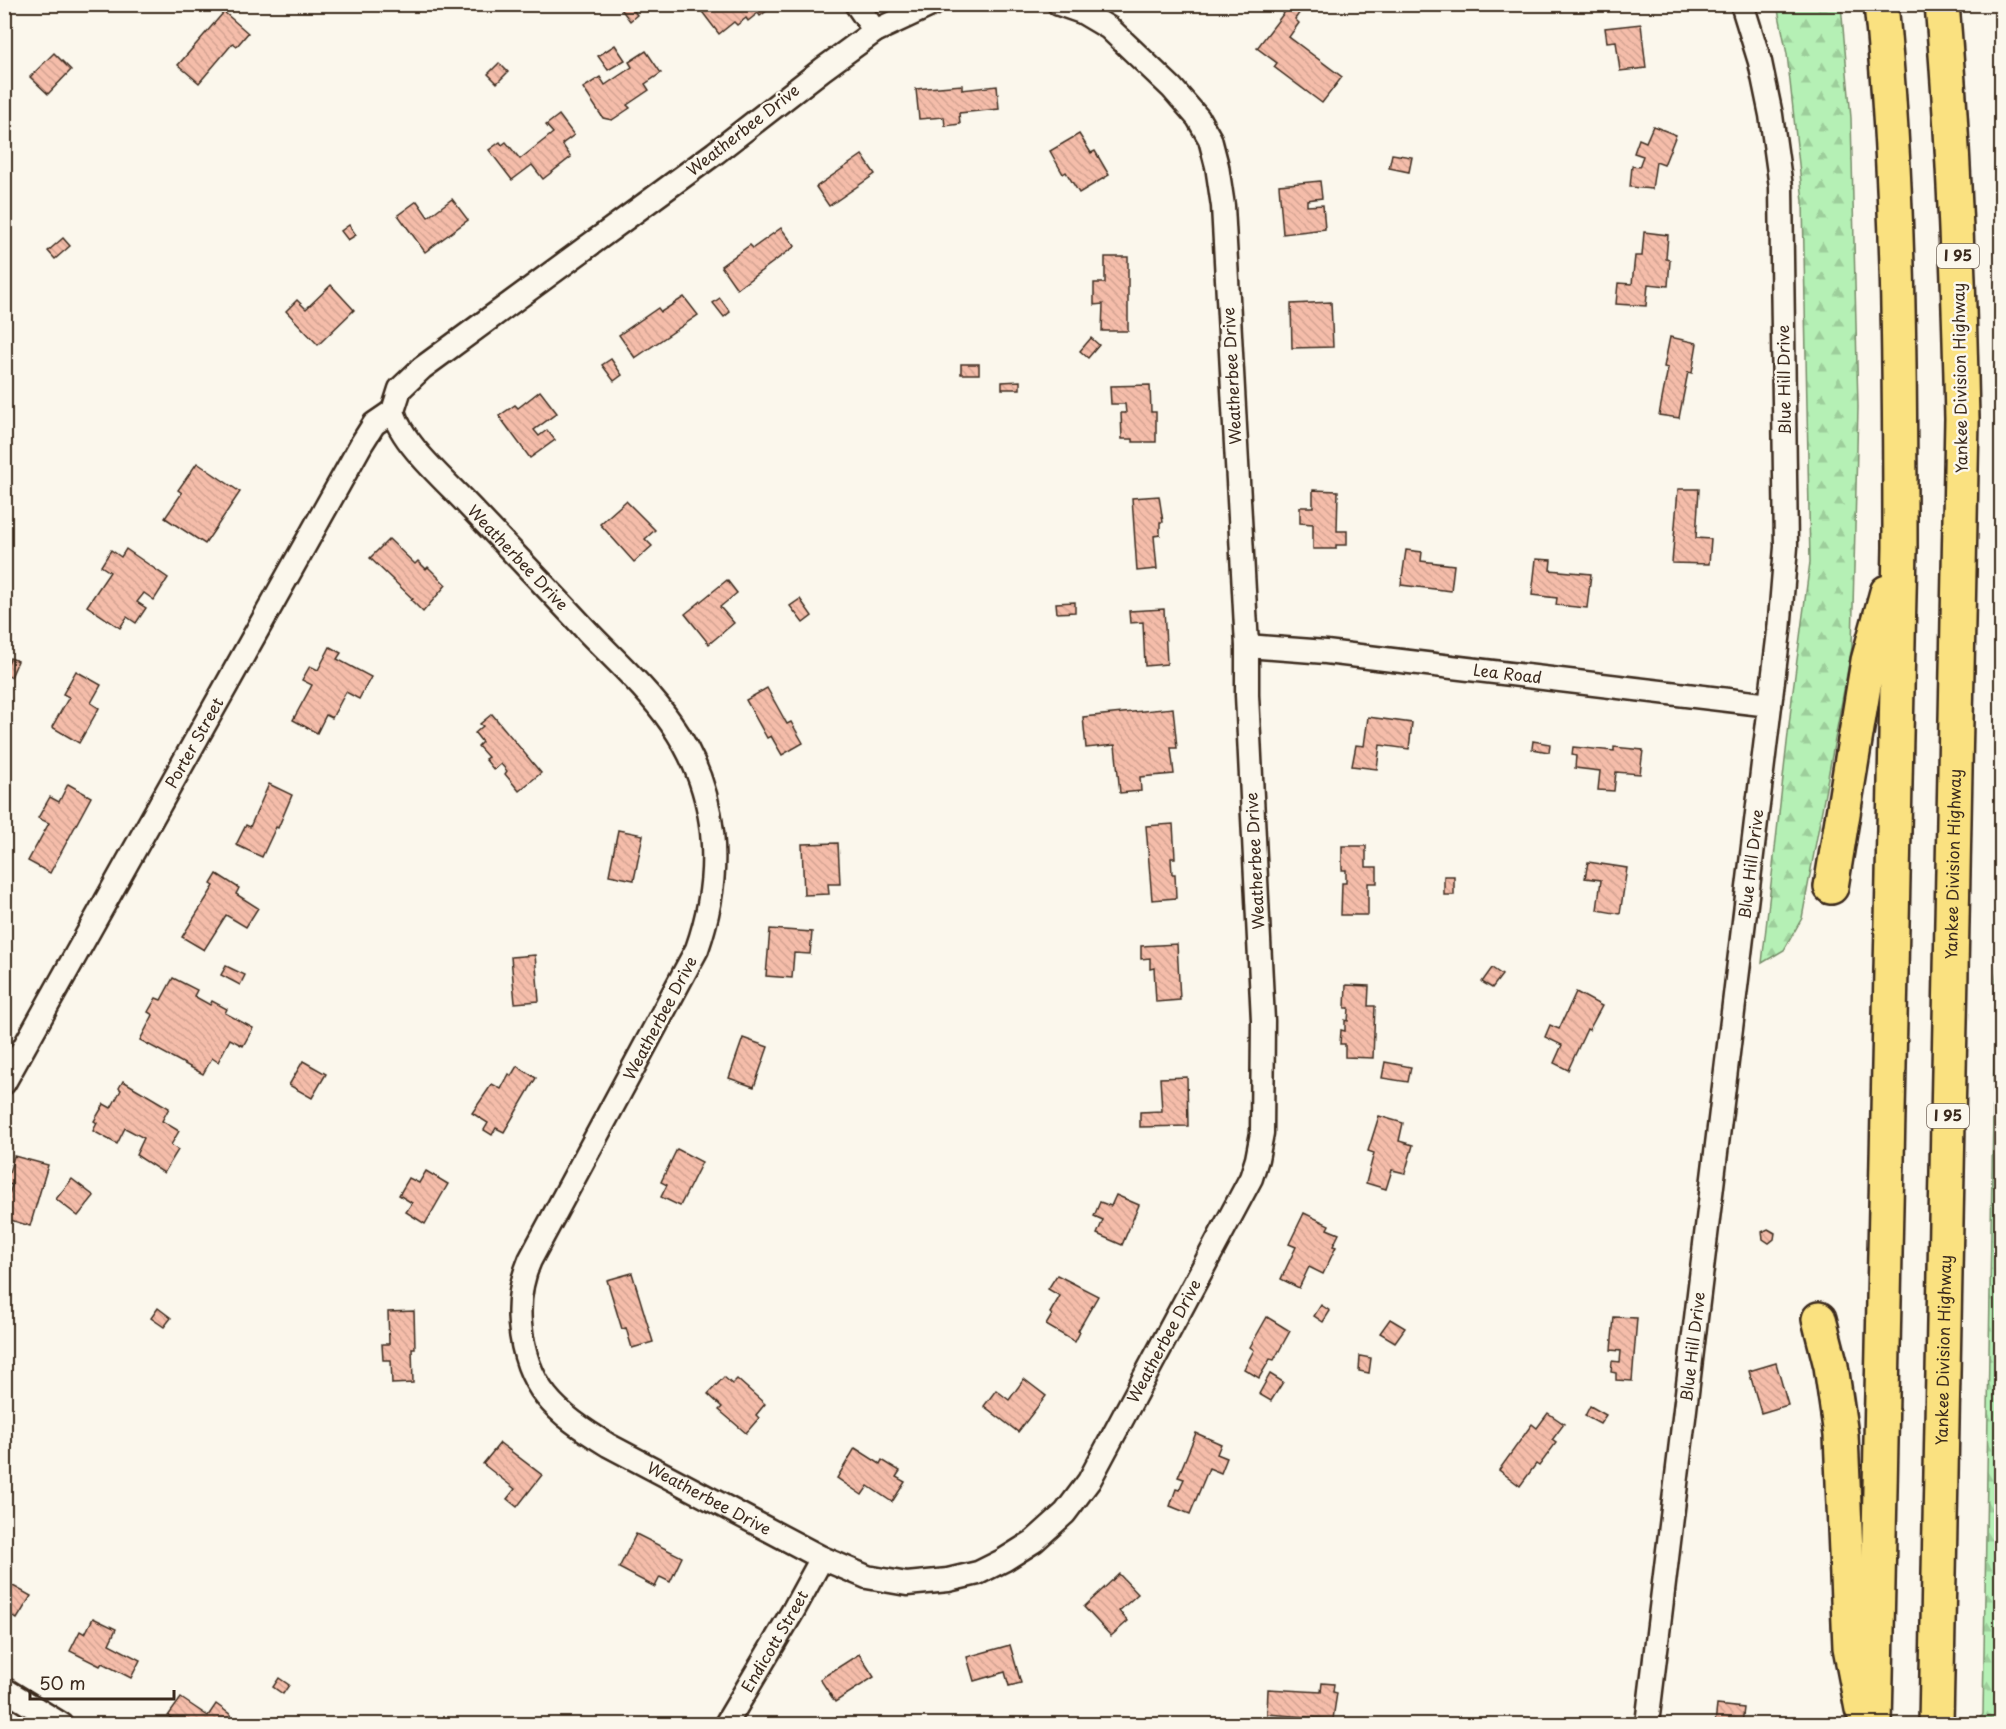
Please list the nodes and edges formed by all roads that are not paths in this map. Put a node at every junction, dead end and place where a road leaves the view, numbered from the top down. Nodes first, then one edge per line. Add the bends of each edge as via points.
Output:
1 (856, 4) edge
2 (933, 4) edge
3 (1059, 4) edge
4 (1742, 4) edge
5 (1881, 4) edge
6 (1942, 4) edge
7 (875, 31) junction
8 (393, 411) junction
9 (1900, 547) junction
10 (1247, 646) junction
11 (1770, 705) junction
12 (1831, 887) dead end
13 (4, 1083) edge
14 (1819, 1319) dead end
15 (822, 1558) junction
16 (4, 1689) edge
17 (61, 1725) edge
18 (726, 1725) edge
19 (1647, 1725) edge
20 (1866, 1725) edge
21 (1875, 1725) edge
22 (1936, 1725) edge

1 - 7 street
2 - 7 street, Weatherbee Drive
3 - 10 street, Weatherbee Drive via 1109,28 1172,88 1210,139 1223,206
4 - 11 street, Blue Hill Drive via 1760,62 1781,188 1786,547
5 - 9 highway via 1894,178 1900,359
6 - 22 highway, Yankee Division Highway / I 95 via 1959,265 1962,419
7 - 8 street, Weatherbee Drive via 422,368 400,389
8 - 13 street, Porter Street via 374,424 362,443
8 - 15 street, Weatherbee Drive via 400,430 432,468 670,722 696,769 713,834 710,907 697,949 526,1270 519,1314 529,1369 548,1399 580,1428
9 - 12 highway via 1868,662
9 - 21 highway
10 - 11 street, Lea Road
10 - 15 street, Weatherbee Drive via 1263,1021 1262,1133 1251,1178 1089,1481 1065,1513 1034,1541 978,1573 907,1584 867,1577
11 - 19 street, Blue Hill Drive
14 - 20 highway via 1838,1413 1850,1647
15 - 18 street, Endicott Street
16 - 17 street

